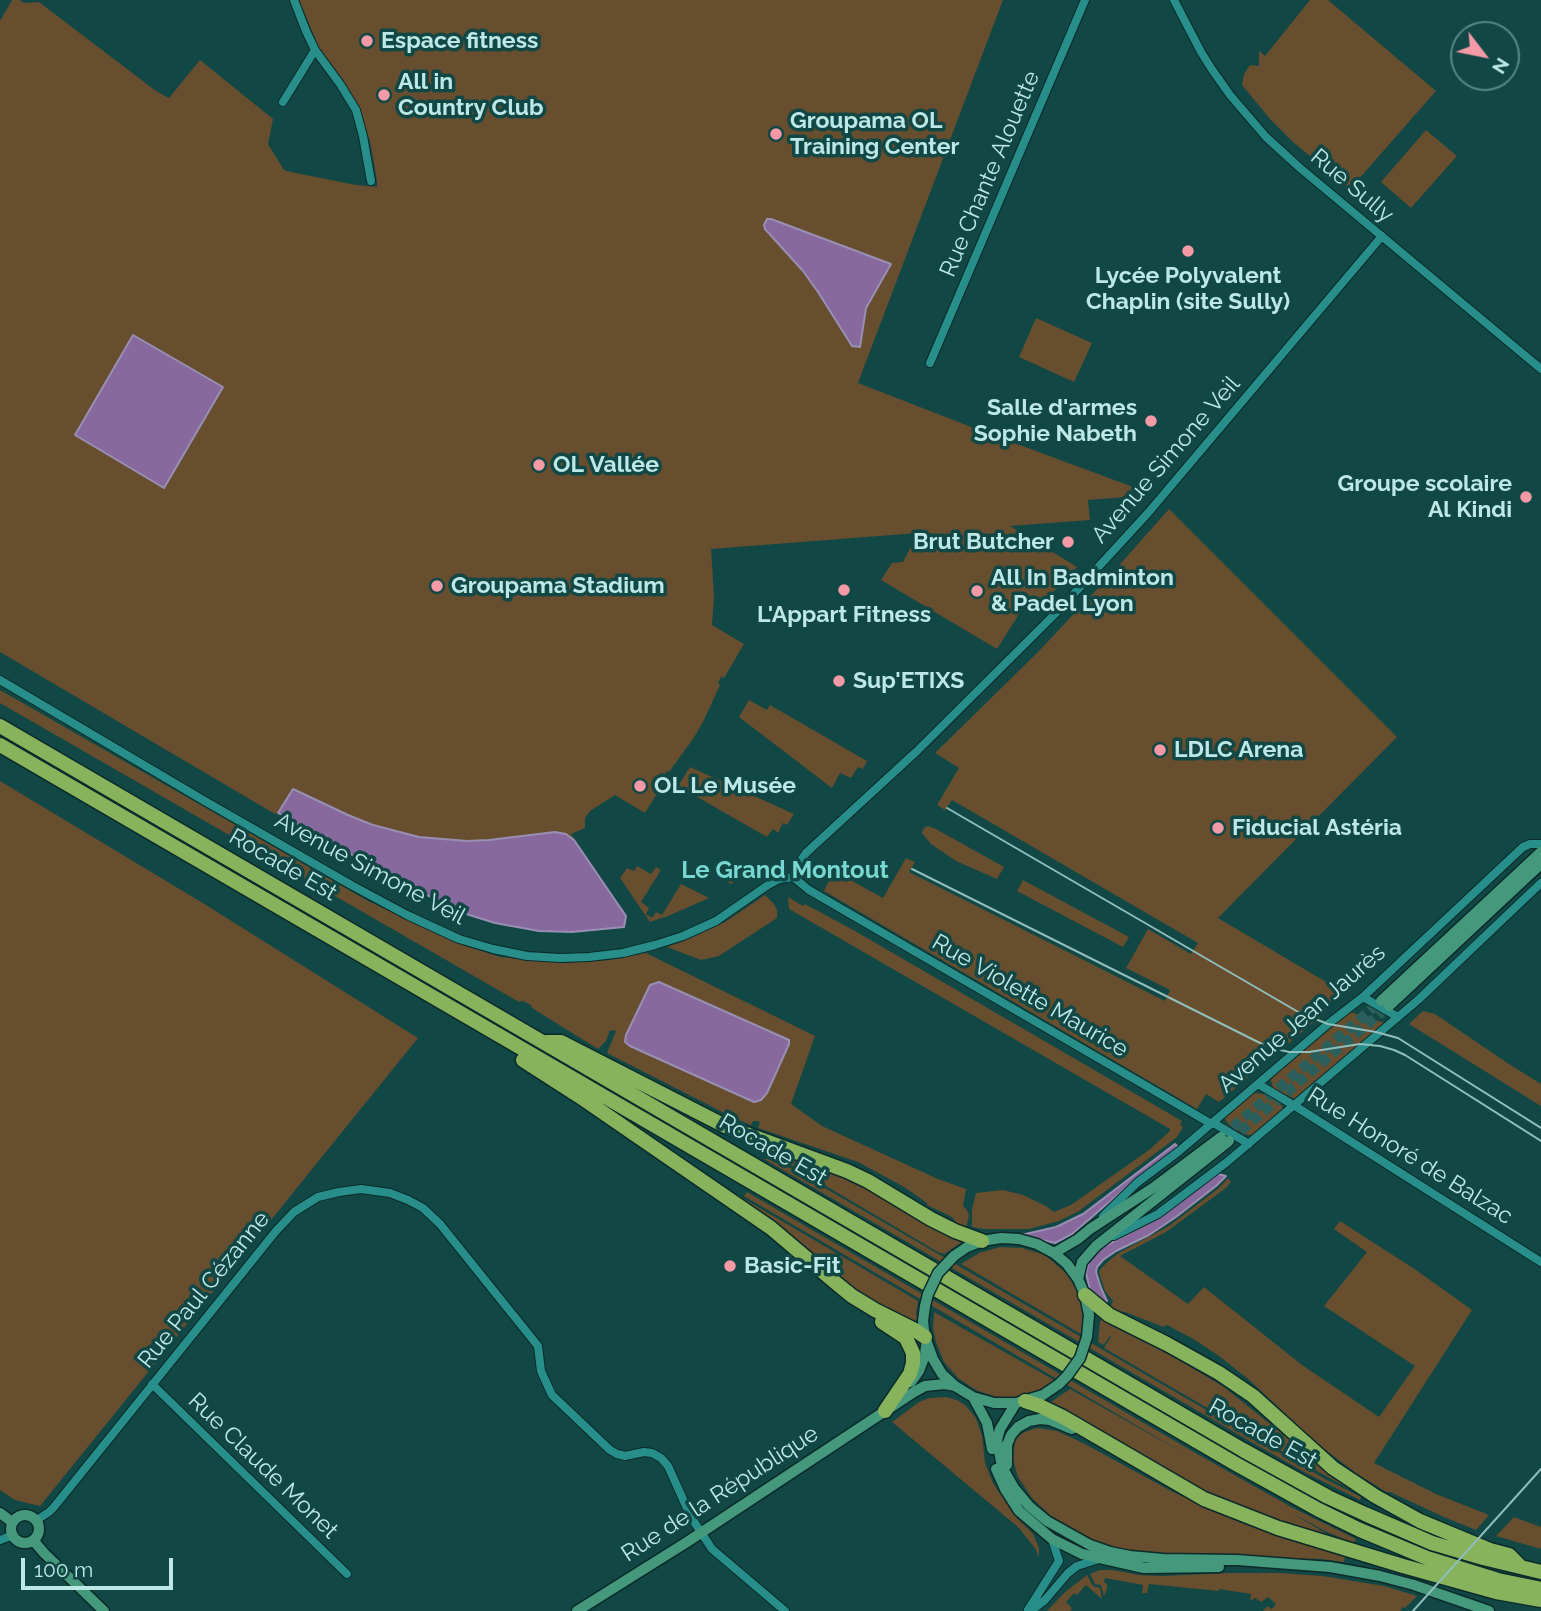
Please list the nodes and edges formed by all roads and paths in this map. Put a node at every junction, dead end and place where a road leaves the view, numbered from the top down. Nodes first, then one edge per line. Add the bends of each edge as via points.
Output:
1 (294, 0) edge
2 (1085, 0) edge
3 (1174, 0) edge
4 (315, 50) junction
5 (283, 102) dead end
6 (371, 181) dead end
7 (1382, 236) junction
8 (930, 363) dead end
9 (1541, 369) edge
10 (0, 680) edge
11 (0, 726) edge
12 (0, 745) edge
13 (1541, 844) edge
14 (1541, 852) edge
15 (1541, 863) edge
16 (793, 877) junction
17 (1541, 883) edge
18 (1363, 996) junction
19 (1398, 1017) junction
20 (509, 1042) junction
21 (542, 1042) junction
22 (1258, 1084) junction
23 (1295, 1106) junction
24 (1213, 1123) junction
25 (1249, 1144) junction
26 (1090, 1229) junction
27 (982, 1241) junction
28 (1096, 1246) junction
29 (1054, 1253) junction
30 (1541, 1262) edge
31 (1078, 1279) junction
32 (1085, 1294) junction
33 (852, 1296) junction
34 (926, 1340) junction
35 (152, 1384) junction
36 (955, 1386) junction
37 (973, 1397) junction
38 (1020, 1402) junction
39 (885, 1411) junction
40 (1096, 1436) junction
41 (1014, 1488) junction
42 (0, 1513) edge
43 (37, 1520) junction
44 (12, 1522) junction
45 (701, 1533) junction
46 (12, 1535) junction
47 (1052, 1539) junction
48 (0, 1540) edge
49 (33, 1540) junction
50 (1079, 1546) junction
51 (1099, 1559) junction
52 (1059, 1562) junction
53 (1271, 1564) junction
54 (1077, 1566) junction
55 (1522, 1569) junction
56 (1541, 1572) edge
57 (347, 1574) dead end
58 (1541, 1589) edge
59 (1541, 1600) edge
60 (104, 1611) edge
61 (577, 1611) edge
62 (785, 1611) edge
63 (1029, 1611) edge
64 (1489, 1611) edge

1 - 4 street
2 - 8 street, Rue Chante Alouette
3 - 7 street, Rue Sully via 1211,68 1266,137
4 - 5 street
4 - 6 street via 356,110
7 - 9 street, Rue Sully
7 - 16 street, Avenue Simone Veil via 1073,594 1009,662 806,853
10 - 16 street, Avenue Simone Veil via 353,886 459,939 493,949 560,958 634,950 683,936 768,885
11 - 21 highway, Rocade Est
12 - 20 highway, Rocade Est
13 - 18 street, Avenue Jean Jaurès via 1523,847
14 - 15 main road, Avenue Jean Jaurès via 1385,1003
16 - 24 street, Rue Violette Maurice
17 - 19 street
18 - 19 street
18 - 22 street, Avenue Jean Jaurès
19 - 23 street
20 - 33 highway via 518,1057 771,1228
20 - 58 highway, Rocade Est via 1320,1510 1427,1558
21 - 27 highway via 561,1042 725,1126 847,1171 954,1231
21 - 55 highway, Rocade Est via 1328,1497 1432,1543
22 - 23 street, Rue Honoré de Balzac
22 - 24 street, Avenue Jean Jaurès
23 - 25 street
23 - 30 street, Rue Honoré de Balzac
24 - 25 street, Rue Violette Maurice
24 - 26 street, Avenue Jean Jaurès via 1138,1182
25 - 28 street via 1158,1214
26 - 28 main road, Avenue Jean Jaurès via 1225,1139
26 - 29 main road, Avenue Jean Jaurès
27 - 29 main road via 1019,1239
27 - 34 main road, bridge via 954,1256 938,1273 925,1306
28 - 31 main road, Avenue Jean Jaurès via 1082,1262
29 - 31 main road
31 - 32 main road
32 - 38 main road, bridge via 1089,1315 1080,1358 1059,1384
32 - 55 highway via 1109,1315 1209,1367 1253,1396 1333,1468 1375,1496 1420,1521 1509,1555
33 - 34 highway
33 - 39 highway via 906,1338 913,1353 910,1374
34 - 36 main road via 933,1359
34 - 39 main road, Rue de la République via 919,1371
35 - 43 street, Rue Paul Cézanne via 54,1507
35 - 45 street, Rue Paul Cézanne via 294,1212 338,1192 366,1189 390,1193 423,1208 440,1224 538,1346 541,1371 551,1395 610,1450 625,1456 652,1453 668,1466
35 - 57 street, Rue Claude Monet
36 - 37 main road
36 - 39 main road, Rue de la République via 925,1386
37 - 38 main road via 994,1403
37 - 47 main road via 987,1423 995,1466 1005,1489 1019,1511
38 - 40 highway via 1040,1406
38 - 41 main road via 997,1440 1002,1467
39 - 45 main road, Rue de la République
40 - 41 main road via 1050,1420 1017,1427 1007,1445
40 - 59 highway via 1204,1499 1278,1528 1496,1592
41 - 50 main road
42 - 44 main road
43 - 44 main road via 24,1514
43 - 49 main road via 39,1533
44 - 46 main road
45 - 61 main road, Rue de la République
45 - 62 street, Rue Paul Cézanne via 712,1549
46 - 48 street
46 - 49 main road via 24,1543
47 - 50 main road
47 - 52 street
49 - 60 main road
50 - 51 main road
50 - 52 street
50 - 53 main road via 1130,1556
50 - 54 street
51 - 53 main road via 1144,1569
51 - 54 street
52 - 63 street
53 - 64 main road via 1380,1576
54 - 63 street
55 - 56 highway, Rocade Est

